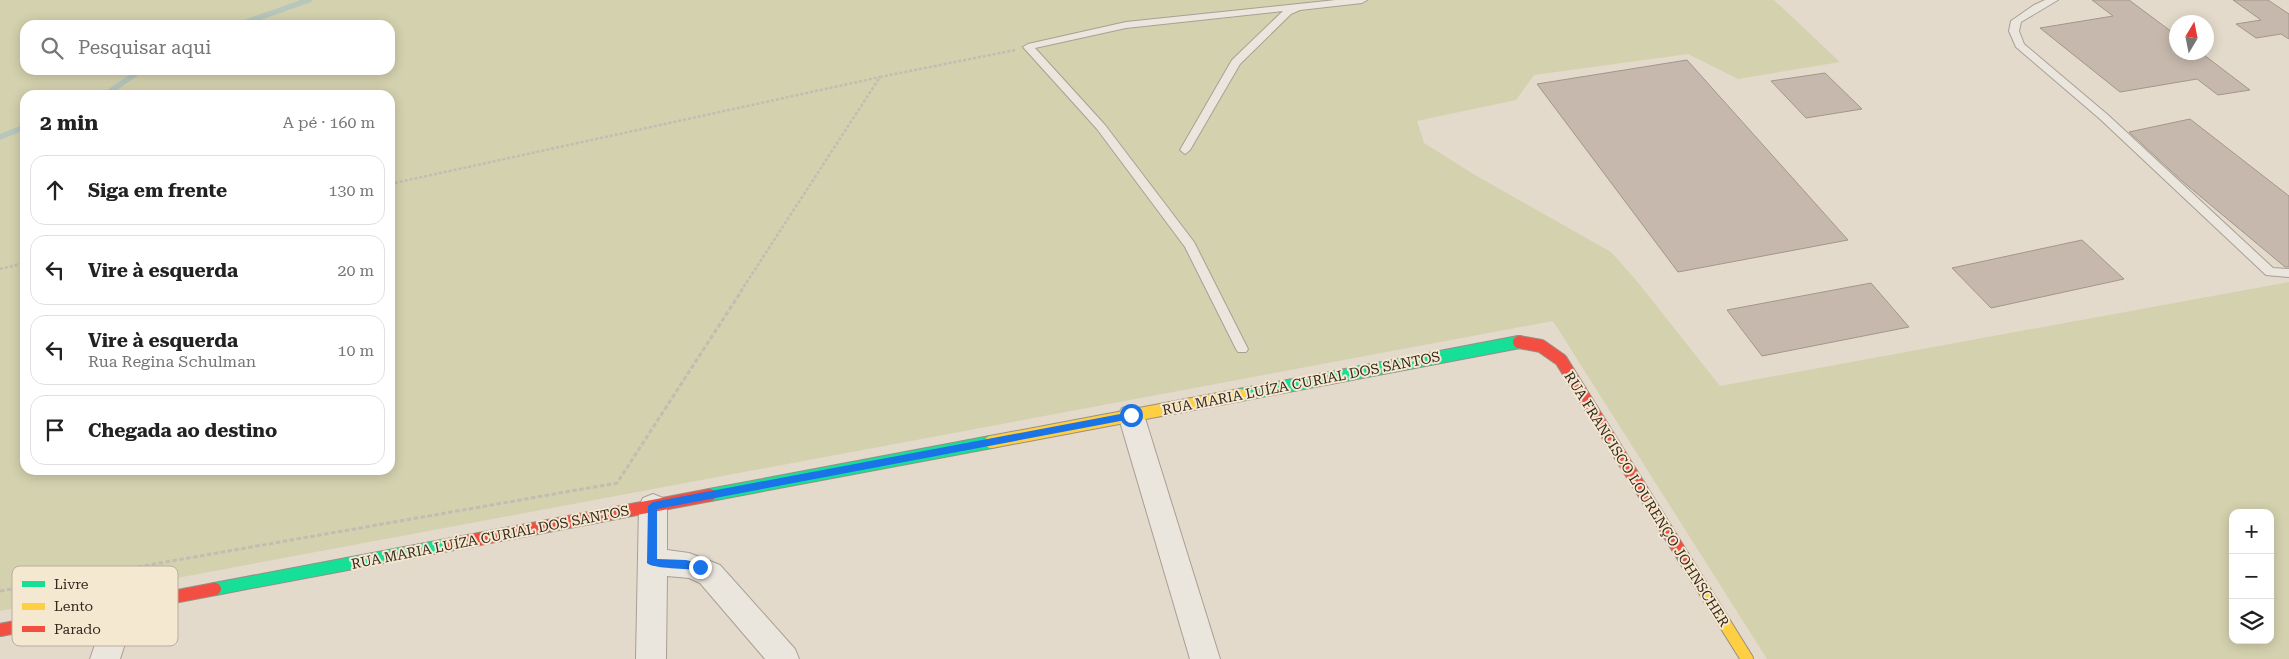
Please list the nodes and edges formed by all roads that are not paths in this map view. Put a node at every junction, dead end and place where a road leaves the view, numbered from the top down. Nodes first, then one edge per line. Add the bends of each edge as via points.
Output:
1 (1362, 0) edge
2 (2053, 0) edge
3 (1298, 7) junction
4 (1185, 150) dead end
5 (2289, 274) edge
6 (1541, 346) joint
7 (1242, 349) dead end
8 (1131, 415) junction
9 (653, 506) junction
10 (652, 563) junction
11 (178, 596) edge
12 (109, 646) edge
13 (105, 659) edge
14 (650, 659) edge
15 (784, 659) edge
16 (1205, 659) edge
17 (1747, 659) edge

1 - 3 lane
2 - 5 lane via 2016,21 2014,31 2020,44 2104,117 2270,272
3 - 4 lane via 1288,12 1236,62
3 - 7 lane via 1126,26 1028,47 1101,126 1190,245
6 - 8 street, RUA MARIA LUÍZA CURIAL DOS SANTOS via 1510,343
6 - 17 street, RUA FRANCISCO LOURENÇO JOHNSCHER via 1561,360
8 - 9 street, RUA MARIA LUÍZA CURIAL DOS SANTOS
8 - 16 street
9 - 10 street
9 - 11 street, RUA MARIA LUÍZA CURIAL DOS SANTOS
10 - 14 street
10 - 15 street via 686,564 700,567 710,574
12 - 13 street

